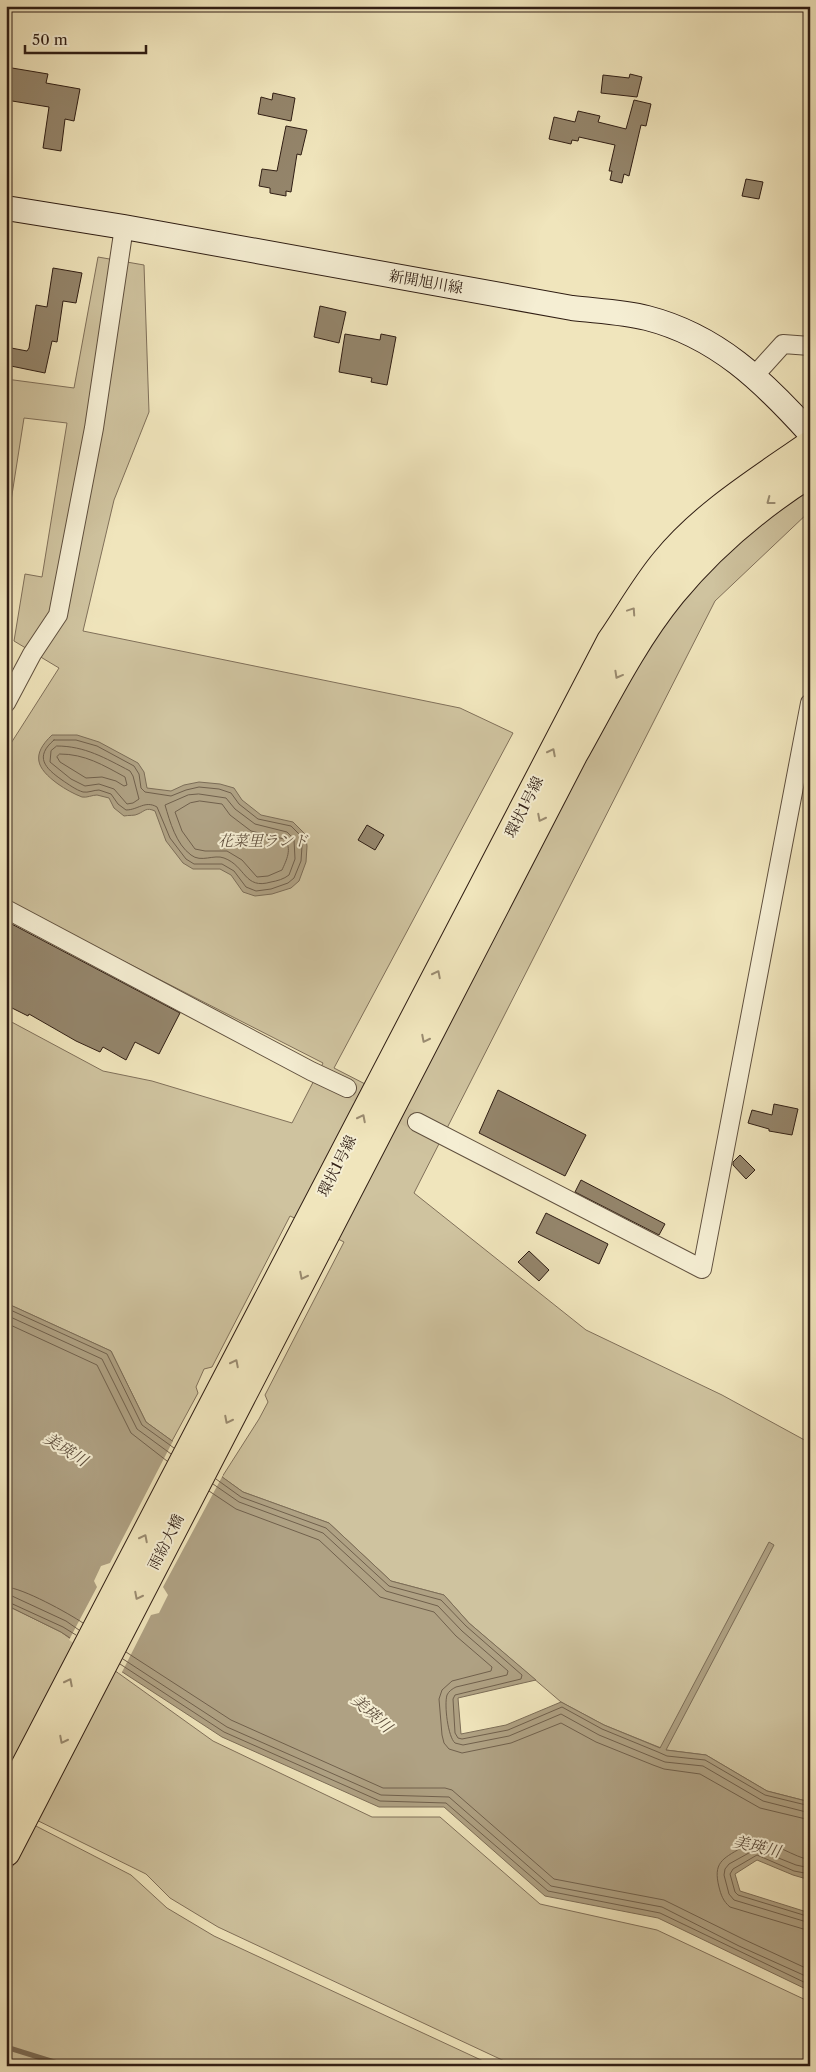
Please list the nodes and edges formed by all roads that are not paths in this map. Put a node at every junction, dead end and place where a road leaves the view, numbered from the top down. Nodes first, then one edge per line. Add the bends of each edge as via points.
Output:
1 (6, 208) edge
2 (124, 227) junction
3 (810, 346) edge
4 (755, 375) junction
5 (810, 433) edge
6 (810, 445) edge
7 (810, 474) edge
8 (6, 703) edge
9 (810, 703) edge
10 (6, 909) edge
11 (348, 1088) tunnel mouth
12 (417, 1122) tunnel mouth
13 (316, 1228) junction
14 (6, 1803) edge
15 (6, 1852) edge

1 - 2 main road, 新開旭川線
2 - 4 main road, 新開旭川線 via 572,308 647,318 693,334
2 - 8 street via 94,428 58,615 32,654
3 - 4 street via 783,344
4 - 5 main road, 新開旭川線
13 -> 6 main road, 環状1号線 via 611,641 665,562 700,525
7 -> 13 main road, 環状1号線 via 754,513 709,551 672,593 630,654
9 - 12 street via 702,1269
10 - 11 street via 310,1071
14 -> 13 main road, 雨紛大橋
13 -> 15 main road, 雨紛大橋

